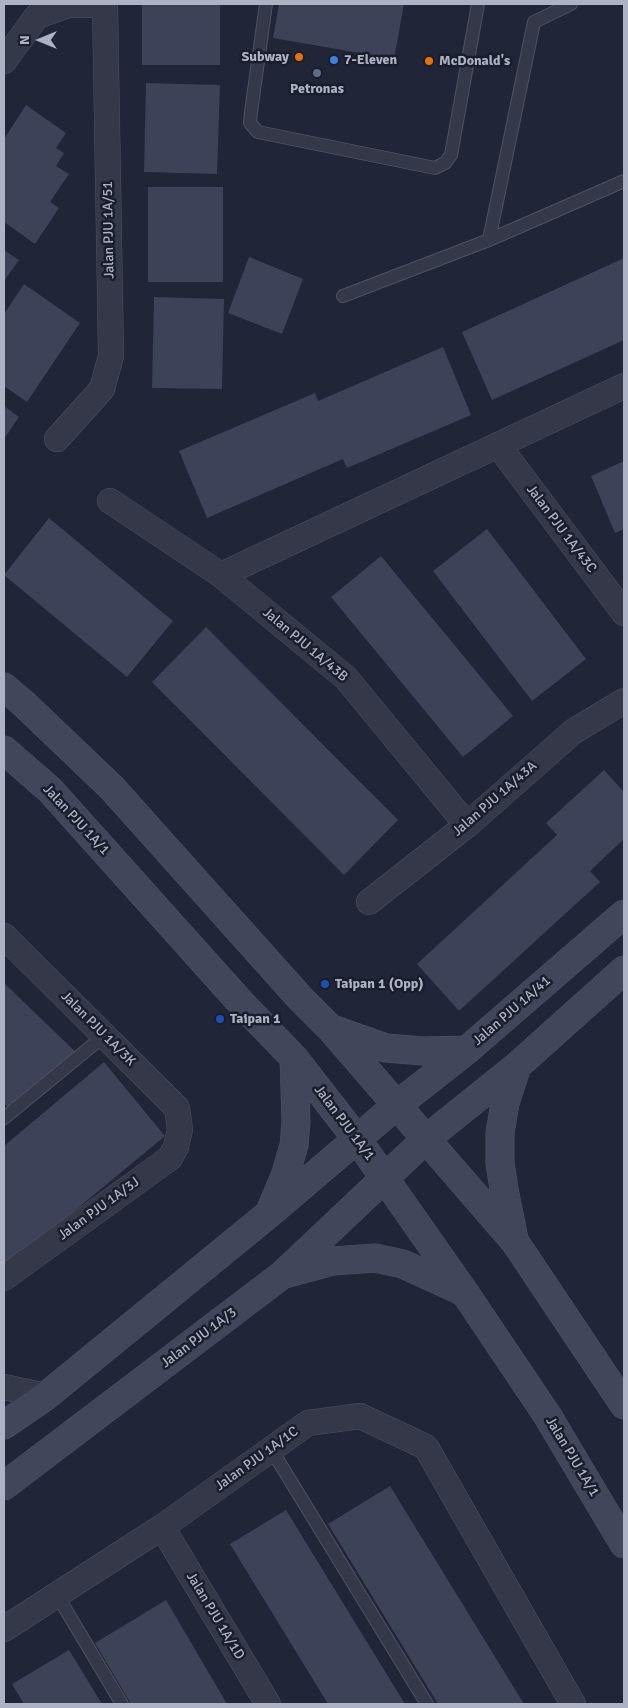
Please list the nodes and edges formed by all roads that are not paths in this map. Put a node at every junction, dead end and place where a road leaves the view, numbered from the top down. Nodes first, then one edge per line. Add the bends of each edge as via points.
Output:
1 (105, 4) edge
2 (266, 4) edge
3 (478, 4) edge
4 (571, 4) edge
5 (4, 61) edge
6 (624, 181) edge
7 (490, 240) junction
8 (343, 296) dead end
9 (624, 386) edge
10 (58, 438) dead end
11 (498, 445) junction
12 (110, 501) dead end
13 (222, 576) junction
14 (624, 613) edge
15 (4, 688) edge
16 (624, 701) edge
17 (4, 750) edge
18 (466, 825) junction
19 (369, 902) dead end
20 (624, 914) edge
21 (4, 936) edge
22 (624, 970) edge
23 (331, 1029) junction
24 (105, 1035) junction
25 (467, 1050) junction
26 (294, 1058) junction
27 (517, 1066) junction
28 (397, 1105) junction
29 (5, 1116) edge
30 (180, 1129) joint
31 (357, 1139) junction
32 (426, 1139) junction
33 (384, 1179) junction
34 (270, 1213) junction
35 (515, 1242) junction
36 (282, 1275) junction
37 (4, 1278) edge
38 (465, 1293) junction
39 (4, 1387) edge
40 (46, 1396) junction
41 (624, 1405) edge
42 (4, 1425) edge
43 (271, 1449) junction
44 (4, 1486) edge
45 (162, 1527) junction
46 (624, 1544) edge
47 (57, 1595) junction
48 (4, 1629) edge
49 (122, 1704) edge
50 (268, 1704) edge
51 (426, 1704) edge
52 (572, 1704) edge

1 - 5 street via 68,5 37,16
1 - 10 street, Jalan PJU 1A/51 via 111,356 102,389
2 - 3 lane via 250,112 250,123 258,132 435,168 451,155
4 - 7 lane via 534,22
6 - 7 lane
7 - 8 lane
9 - 11 street
11 - 13 street
11 - 14 street, Jalan PJU 1A/43C
12 - 13 street, Jalan PJU 1A/43B
13 - 18 street, Jalan PJU 1A/43B via 346,678
15 - 23 street via 112,788
16 - 18 street, Jalan PJU 1A/43A via 574,730
17 - 26 street, Jalan PJU 1A/1 via 50,790
18 - 19 street, Jalan PJU 1A/43A
20 - 25 street, Jalan PJU 1A/41
21 - 24 street, Jalan PJU 1A/3K
22 - 27 street
23 - 25 street via 386,1048
23 - 28 street
24 - 29 lane
24 - 30 street, Jalan PJU 1A/3K via 177,1108
25 - 28 street, Jalan PJU 1A/41
26 - 31 street, Jalan PJU 1A/1
26 - 34 street via 294,1145
27 - 32 street
27 - 35 street via 505,1103 500,1133 502,1180
28 - 31 street, Jalan PJU 1A/41
28 - 32 street
30 - 37 street, Jalan PJU 1A/3J via 170,1158
31 - 33 street, Jalan PJU 1A/1
31 - 34 street
32 - 33 street, Jalan PJU 1A/3
32 - 35 street
33 - 36 street, Jalan PJU 1A/3
33 - 38 street, Jalan PJU 1A/1
34 - 40 street
35 - 41 street
36 - 38 street via 333,1261 375,1258 403,1264
36 - 44 street, Jalan PJU 1A/3
38 - 46 street, Jalan PJU 1A/1 via 547,1415
39 - 40 street
40 - 42 street
43 - 45 street, Jalan PJU 1A/1C
43 - 51 lane
43 - 52 street, Jalan PJU 1A/1C via 308,1423 360,1416 426,1447
45 - 47 street, Jalan PJU 1A/1C
45 - 50 street, Jalan PJU 1A/1D
47 - 48 street, Jalan PJU 1A/1C
47 - 49 lane

